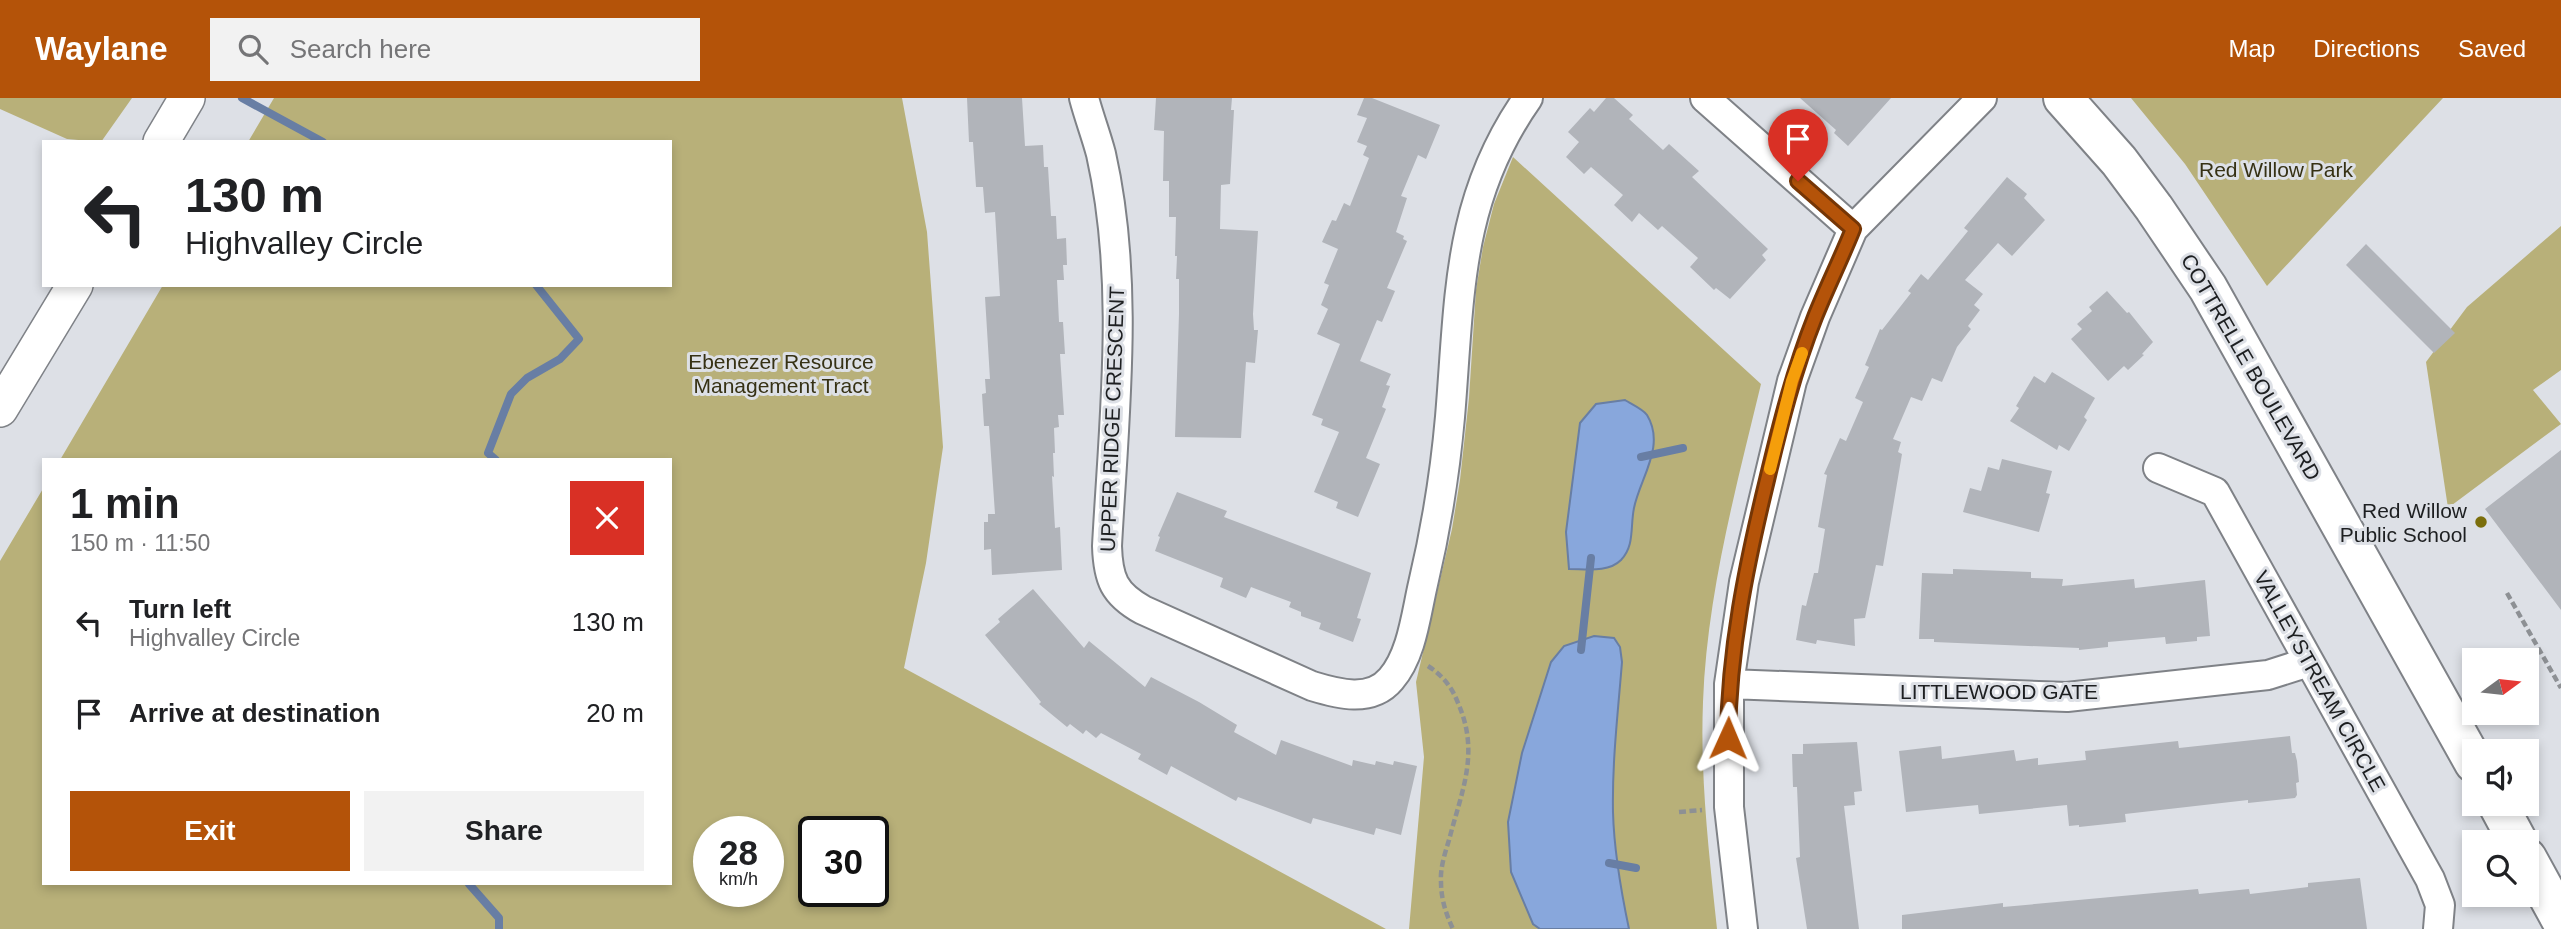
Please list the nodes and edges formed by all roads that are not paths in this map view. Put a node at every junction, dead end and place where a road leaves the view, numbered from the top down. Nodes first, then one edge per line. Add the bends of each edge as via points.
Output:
1 (187, 98) edge
2 (1084, 98) edge
3 (1528, 98) edge
4 (1705, 98) edge
5 (1982, 98) edge
6 (2063, 98) edge
7 (162, 140) edge
8 (1853, 229) junction
9 (74, 287) edge
10 (0, 409) edge
11 (2158, 468) dead end
12 (2309, 662) junction
13 (1729, 684) junction
14 (2462, 743) edge
15 (2539, 880) edge
16 (2561, 920) edge
17 (1743, 929) edge
18 (2438, 929) edge

1 - 7 street
2 - 3 street, UPPER RIDGE CRESCENT via 1101,153 1116,276 1119,344 1107,547 1107,568 1115,587 1143,610 1312,686 1355,695 1391,680 1413,628 1438,518 1459,293 1471,219 1495,154
4 - 8 street
5 - 8 street
6 - 14 main road, COTTRELLE BOULEVARD via 2119,161 2208,288
8 - 13 street via 1792,381 1746,572
9 - 10 street
11 - 12 street, VALLEYSTREAM CIRCLE via 2215,492
12 - 13 street, LITTLEWOOD GATE via 2268,675 2067,696
12 - 18 street, VALLEYSTREAM CIRCLE via 2430,878 2440,905
13 - 17 street via 1730,807
15 - 16 main road

